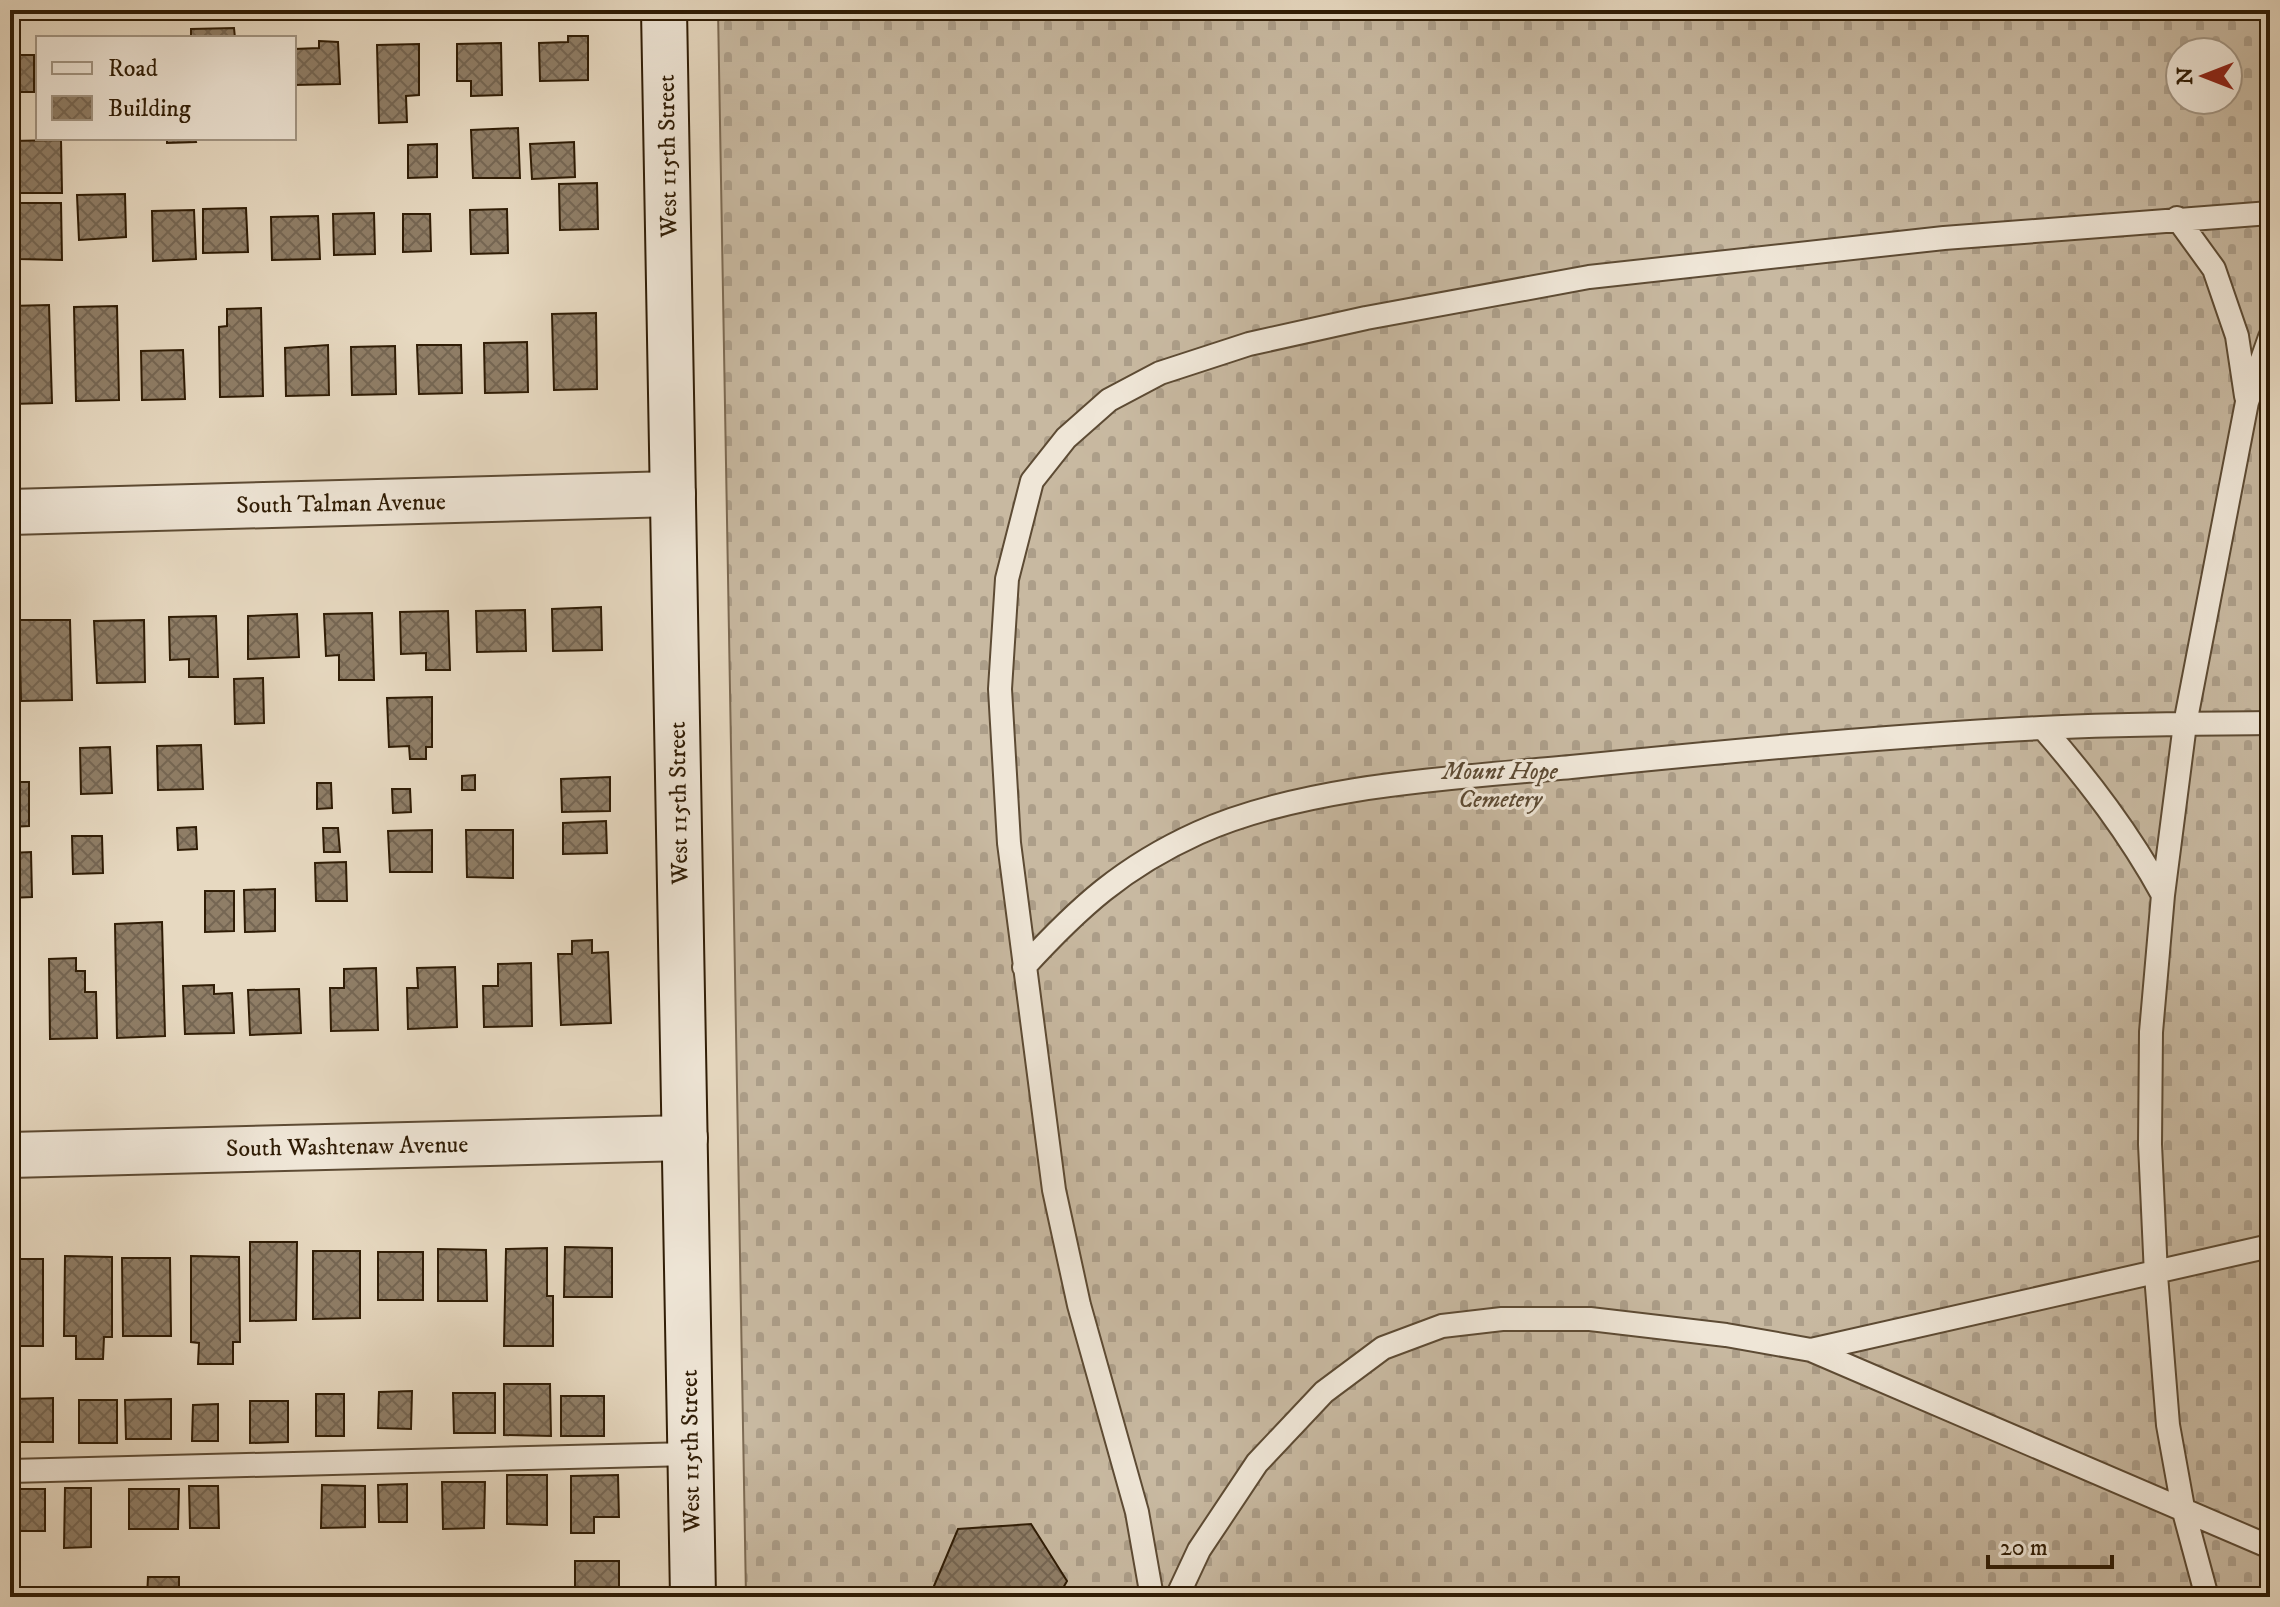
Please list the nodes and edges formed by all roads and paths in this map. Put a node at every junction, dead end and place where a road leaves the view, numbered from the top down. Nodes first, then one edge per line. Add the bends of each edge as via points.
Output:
1 (664, 10) edge
2 (2270, 213) edge
3 (2177, 218) junction
4 (2270, 337) edge
5 (2247, 402) junction
6 (673, 494) junction
7 (10, 512) edge
8 (2270, 723) edge
9 (2185, 724) junction
10 (2043, 728) junction
11 (2163, 895) junction
12 (1024, 967) junction
13 (685, 1138) junction
14 (10, 1155) edge
15 (2270, 1246) edge
16 (2156, 1275) junction
17 (1811, 1350) junction
18 (690, 1454) junction
19 (10, 1471) edge
20 (2183, 1508) junction
21 (2270, 1547) edge
22 (693, 1597) edge
23 (1152, 1597) edge
24 (1177, 1597) edge
25 (2207, 1597) edge

1 - 6 street, West 115th Street
2 - 3 lane
3 - 5 lane via 2214,269 2237,336
3 - 12 lane via 1589,277 1249,344 1160,373 1109,400 1066,438 1032,481 1007,579 1000,689 1009,843
4 - 5 lane
5 - 9 lane
6 - 7 street, South Talman Avenue
6 - 13 street, West 115th Street
8 - 9 lane
9 - 10 lane
9 - 11 lane
10 - 11 lane via 2134,842
10 - 12 lane via 1802,744 1415,782 1299,801 1201,832 1123,872 1063,924
11 - 16 lane via 2151,1032
12 - 23 lane via 1054,1190 1079,1305 1137,1512
13 - 14 street, South Washtenaw Avenue
13 - 18 street, West 115th Street
15 - 16 lane
16 - 17 lane
16 - 20 lane via 2168,1425
17 - 20 lane
17 - 24 lane via 1590,1319 1502,1319 1442,1326 1383,1348 1324,1392 1257,1463 1199,1550
18 - 19 lane
18 - 22 street, West 115th Street
20 - 21 lane
20 - 25 lane

